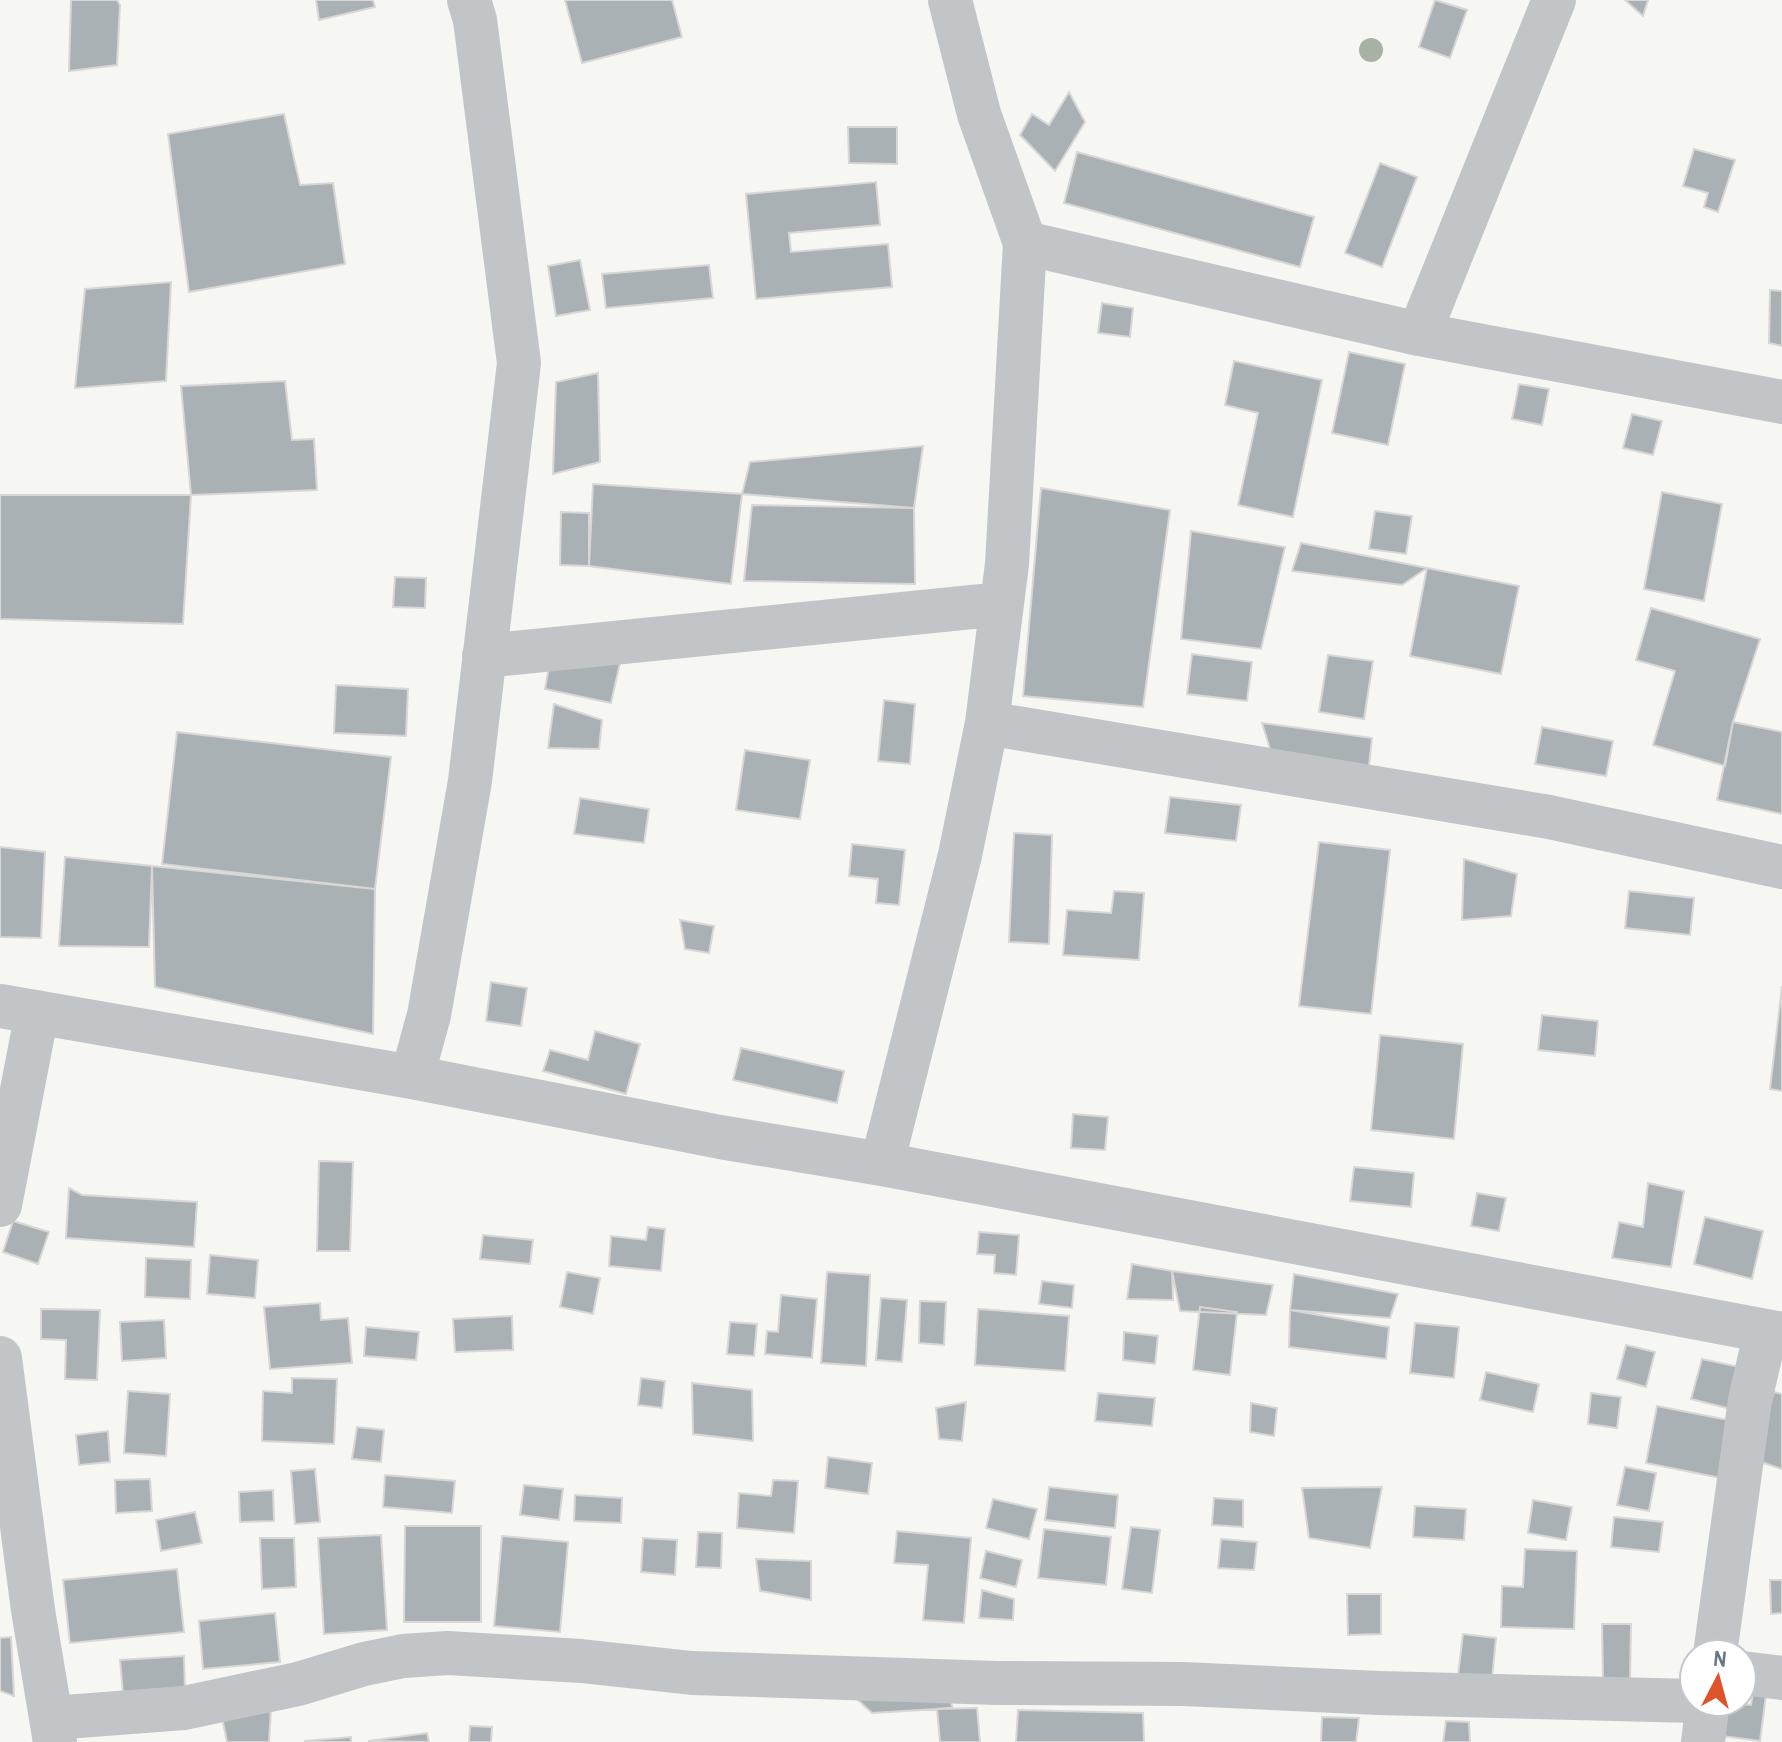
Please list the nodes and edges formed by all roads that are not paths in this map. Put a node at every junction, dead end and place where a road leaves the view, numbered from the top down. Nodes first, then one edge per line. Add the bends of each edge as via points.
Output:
1 (469, 0) edge
2 (950, 0) edge
3 (1554, 0) edge
4 (1025, 243) junction
5 (1419, 334) junction
6 (1782, 402) edge
7 (1002, 604) junction
8 (484, 656) junction
9 (987, 723) junction
10 (1782, 867) edge
11 (18, 1009) edge
12 (412, 1077) junction
13 (882, 1164) junction
14 (0, 1205) edge
15 (1774, 1333) edge
16 (0, 1358) edge
17 (4, 1413) edge
18 (16, 1610) edge
19 (1717, 1638) edge
20 (1758, 1675) edge
21 (1782, 1678) edge
22 (1678, 1701) edge
23 (1706, 1718) edge
24 (54, 1730) edge
25 (1703, 1742) edge

1 - 8 street via 519,363
2 - 4 street via 979,114
3 - 5 street
4 - 5 street
4 - 7 street
5 - 6 street
7 - 8 street
7 - 9 street
8 - 12 street via 470,781 429,1015
9 - 10 street via 1549,817
9 - 13 street via 960,855
11 - 12 street
11 - 14 street
12 - 13 street
13 - 15 street
15 - 19 street via 1750,1400
16 - 17 street
17 - 18 street
18 - 24 street
20 - 21 street
22 - 24 street via 692,1673 448,1653 403,1656 298,1684
23 - 25 street

